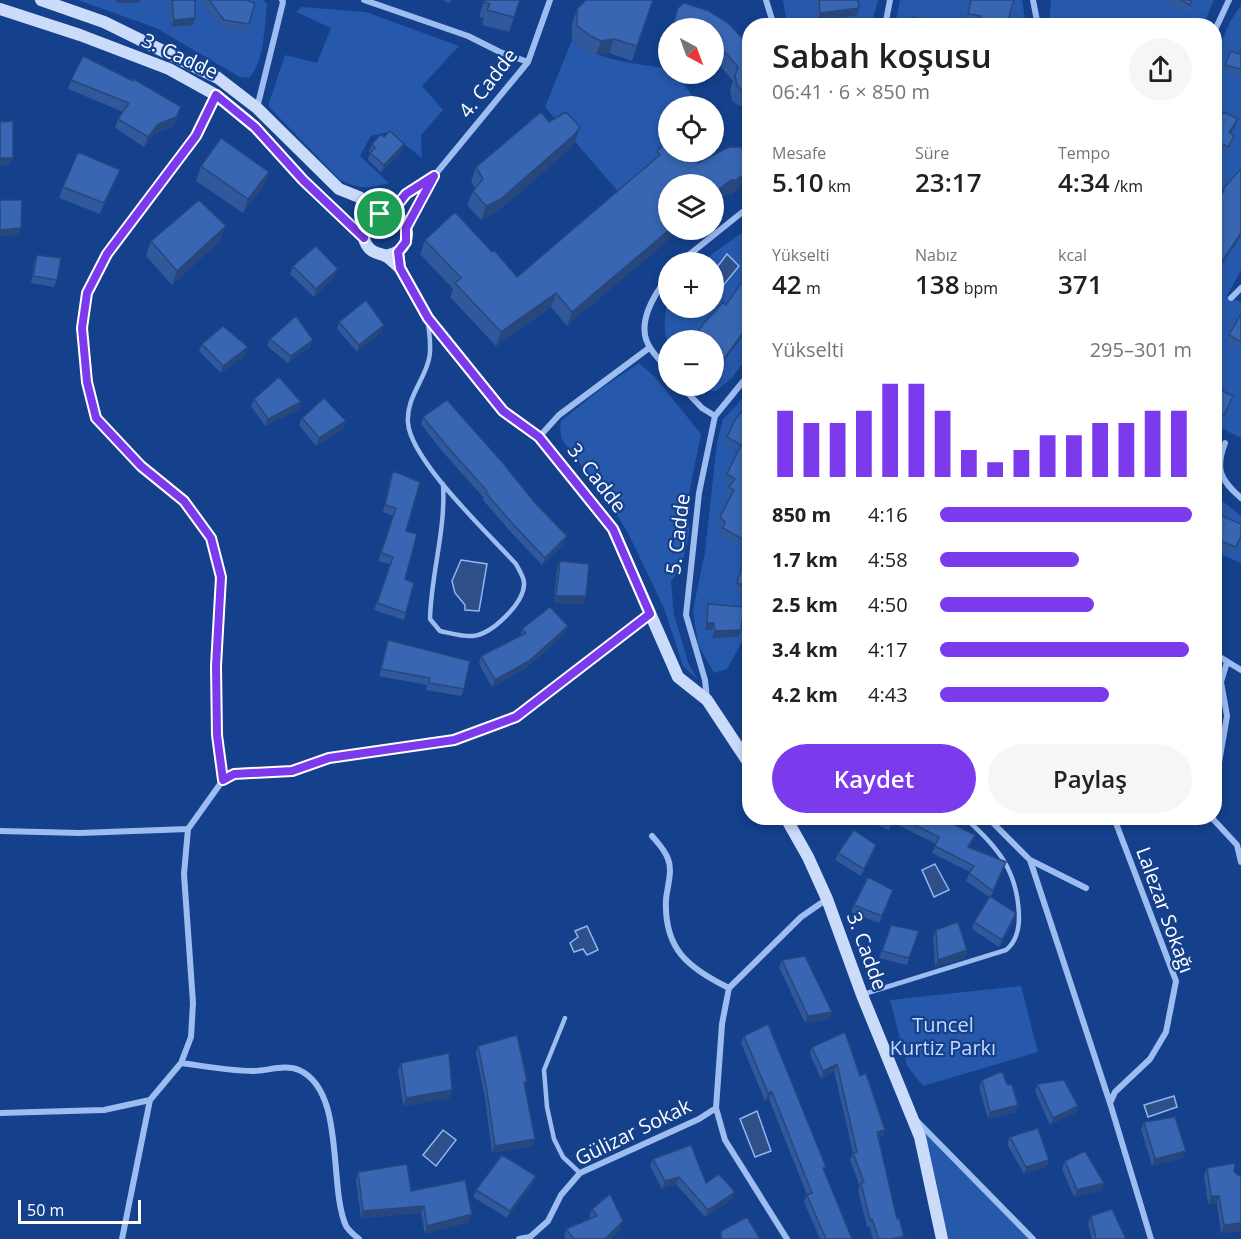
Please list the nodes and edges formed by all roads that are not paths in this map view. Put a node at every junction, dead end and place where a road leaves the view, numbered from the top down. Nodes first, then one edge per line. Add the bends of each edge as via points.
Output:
1 (41, 0) edge
2 (364, 0) edge
3 (550, 0) edge
4 (766, 0) edge
5 (890, 0) edge
6 (1033, 0) edge
7 (1229, 0) edge
8 (284, 1) edge
9 (0, 9) edge
10 (772, 18) edge
11 (887, 18) edge
12 (1036, 18) edge
13 (1221, 18) edge
14 (528, 62) junction
15 (216, 95) junction
16 (257, 108) junction
17 (434, 176) junction
18 (742, 212) edge
19 (385, 213) junction
20 (406, 228) junction
21 (364, 238) junction
22 (398, 252) junction
23 (692, 252) edge
24 (385, 256) junction
25 (400, 268) junction
26 (1241, 288) edge
27 (658, 289) edge
28 (1231, 298) dead end
29 (428, 318) junction
30 (649, 348) junction
31 (658, 358) edge
32 (742, 383) edge
33 (691, 396) edge
34 (715, 416) junction
35 (539, 437) junction
36 (1225, 443) dead end
37 (1222, 450) edge
38 (1222, 478) edge
39 (443, 484) junction
40 (1241, 498) edge
41 (650, 614) junction
42 (1222, 659) edge
43 (1227, 662) junction
44 (1241, 670) edge
45 (1222, 679) edge
46 (1222, 688) edge
47 (706, 700) junction
48 (1222, 748) edge
49 (742, 753) edge
50 (223, 780) junction
51 (790, 825) edge
52 (973, 825) edge
53 (995, 825) edge
54 (1117, 825) edge
55 (1218, 825) edge
56 (188, 829) junction
57 (0, 831) edge
58 (652, 836) dead end
59 (1030, 860) junction
60 (1241, 862) edge
61 (1086, 888) dead end
62 (826, 899) junction
63 (729, 988) junction
64 (862, 995) junction
65 (565, 1018) dead end
66 (181, 1063) junction
67 (150, 1100) junction
68 (1110, 1103) junction
69 (716, 1108) junction
70 (0, 1113) edge
71 (912, 1116) junction
72 (580, 1173) junction
73 (122, 1239) edge
74 (358, 1239) edge
75 (519, 1239) edge
76 (787, 1239) edge
77 (942, 1239) edge
78 (1033, 1239) edge
79 (1150, 1239) edge

1 - 16 main road, 3. Cadde via 104,22 218,78
2 - 14 street via 468,36
3 - 14 street, 4. Cadde
4 - 10 street
5 - 11 street
6 - 12 street
7 - 13 street
8 - 16 street
9 - 15 main road, 3. Cadde via 169,69
14 - 17 street, 4. Cadde
15 - 21 main road, 3. Cadde via 255,127
15 - 50 street via 196,136 107,254 87,293 82,328 87,382 96,418 141,466 184,501 211,538 221,577 216,666 217,735
16 - 19 main road, 3. Cadde via 339,189
17 - 19 street
17 - 20 street
18 - 23 street
19 - 20 main road via 400,219
19 - 21 main road via 369,220
20 - 22 main road via 406,242
21 - 24 main road via 372,250
22 - 24 main road
22 - 25 main road
24 - 25 main road
25 - 29 main road, 3. Cadde
26 - 28 street
27 - 30 street via 644,328
29 - 35 main road, 3. Cadde via 503,411
29 - 39 lane via 430,358 410,400 408,424 425,464
30 - 31 street
30 - 35 street via 559,415
32 - 34 street
33 - 34 street
34 - 47 street, 5. Cadde via 699,493 686,615 705,680
35 - 41 main road, 3. Cadde via 613,529
36 - 37 street
38 - 40 street
39 - 39 lane via 444,506 430,620 441,631 473,636 487,632 508,615 523,596 525,582 516,564
41 - 47 main road, 3. Cadde via 678,677
41 - 50 street via 516,717 454,740 329,758 292,771 234,774
42 - 43 street
43 - 44 street
43 - 45 street
46 - 48 street via 1227,716
47 - 49 main road, 3. Cadde
50 - 56 street
51 - 62 main road, 3. Cadde
52 - 64 lane via 1014,878 1019,923 1014,943 1006,950
53 - 59 street
54 - 68 street, Lalezar Sokağı via 1176,981 1166,1032 1150,1059 1115,1092
55 - 60 street via 1237,845
56 - 57 street
56 - 66 street via 184,874 193,1003 191,1037
58 - 63 street via 669,861 667,931 679,953 702,975
59 - 61 street
59 - 68 street
62 - 63 street via 801,917
62 - 64 main road, 3. Cadde
63 - 69 street, Gülizar Sokak via 722,1023
64 - 71 main road, 3. Cadde
65 - 72 lane via 544,1070 547,1107 562,1158
66 - 67 street
66 - 74 street via 254,1071 298,1069 316,1083 328,1110 340,1207 347,1228
67 - 70 street via 104,1110
67 - 73 street
68 - 79 street
69 - 72 street, Gülizar Sokak
69 - 76 street via 725,1140
71 - 77 main road, 3. Cadde
71 - 78 street
72 - 75 street, Gülizar Sokak via 561,1195 548,1221 530,1237

